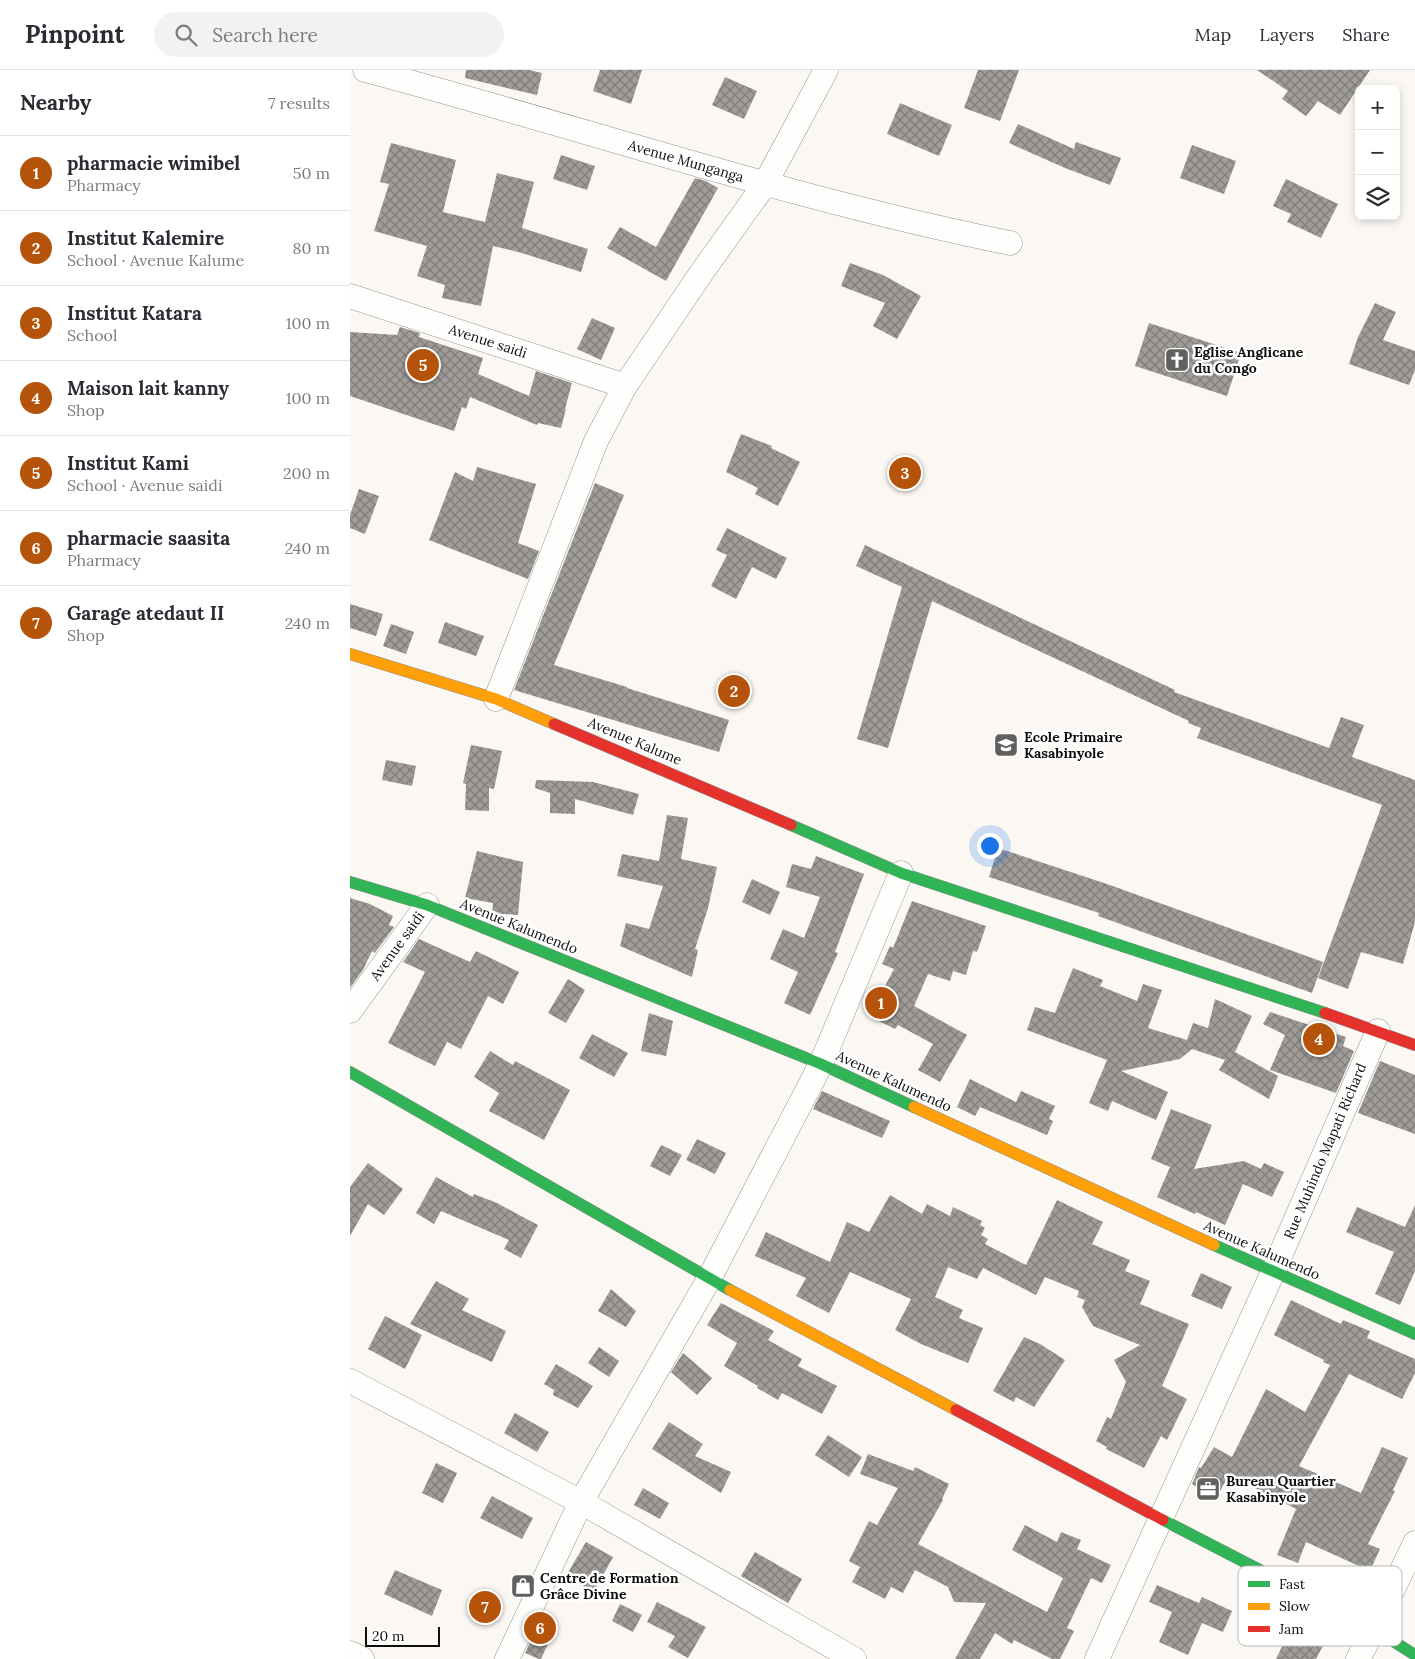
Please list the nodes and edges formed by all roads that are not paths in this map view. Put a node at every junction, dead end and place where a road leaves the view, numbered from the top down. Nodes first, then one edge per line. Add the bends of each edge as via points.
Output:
1 (365, 70) edge
2 (826, 70) edge
3 (411, 76) edge
4 (765, 184) junction
5 (1010, 243) dead end
6 (350, 296) edge
7 (625, 386) junction
8 (350, 654) edge
9 (496, 699) junction
10 (901, 873) junction
11 (350, 882) edge
12 (427, 905) junction
13 (350, 1011) edge
14 (1378, 1031) junction
15 (1415, 1045) edge
16 (821, 1064) junction
17 (350, 1072) edge
18 (1273, 1272) junction
19 (709, 1280) junction
20 (1415, 1334) edge
21 (350, 1381) edge
22 (581, 1502) junction
23 (1160, 1518) junction
24 (1415, 1543) edge
25 (1253, 1566) edge
26 (1402, 1570) edge
27 (1365, 1646) edge
28 (1401, 1646) edge
29 (350, 1653) edge
30 (1415, 1655) edge
31 (362, 1659) edge
32 (507, 1659) edge
33 (854, 1659) edge
34 (1096, 1659) edge
35 (1358, 1659) edge

1 - 3 street, Avenue Munganga
2 - 4 street
3 - 4 street, Avenue Munganga
4 - 5 street, Avenue Munganga
4 - 7 street
6 - 7 street, Avenue saidi
7 - 9 street via 596,441
8 - 9 street, Avenue Kalume
9 - 10 street, Avenue Kalume via 724,794
10 - 14 street, Avenue Kalume
10 - 16 street
11 - 12 street, Avenue Kalumendo
12 - 13 street, Avenue saidi
12 - 16 street, Avenue Kalumendo
14 - 15 street, Avenue Kalume
14 - 18 street, Rue Muhindo Mapati Richard
16 - 18 street, Avenue Kalumendo
16 - 19 street
17 - 19 street
18 - 20 street, Avenue Kalumendo
18 - 23 street, Rue Muhindo Mapati Richard
19 - 22 street
19 - 23 street
21 - 22 street
22 - 32 street
22 - 33 street
23 - 25 street
23 - 34 street, Rue Muhindo Mapati Richard
24 - 26 street
27 - 35 street
28 - 30 street
29 - 31 street

